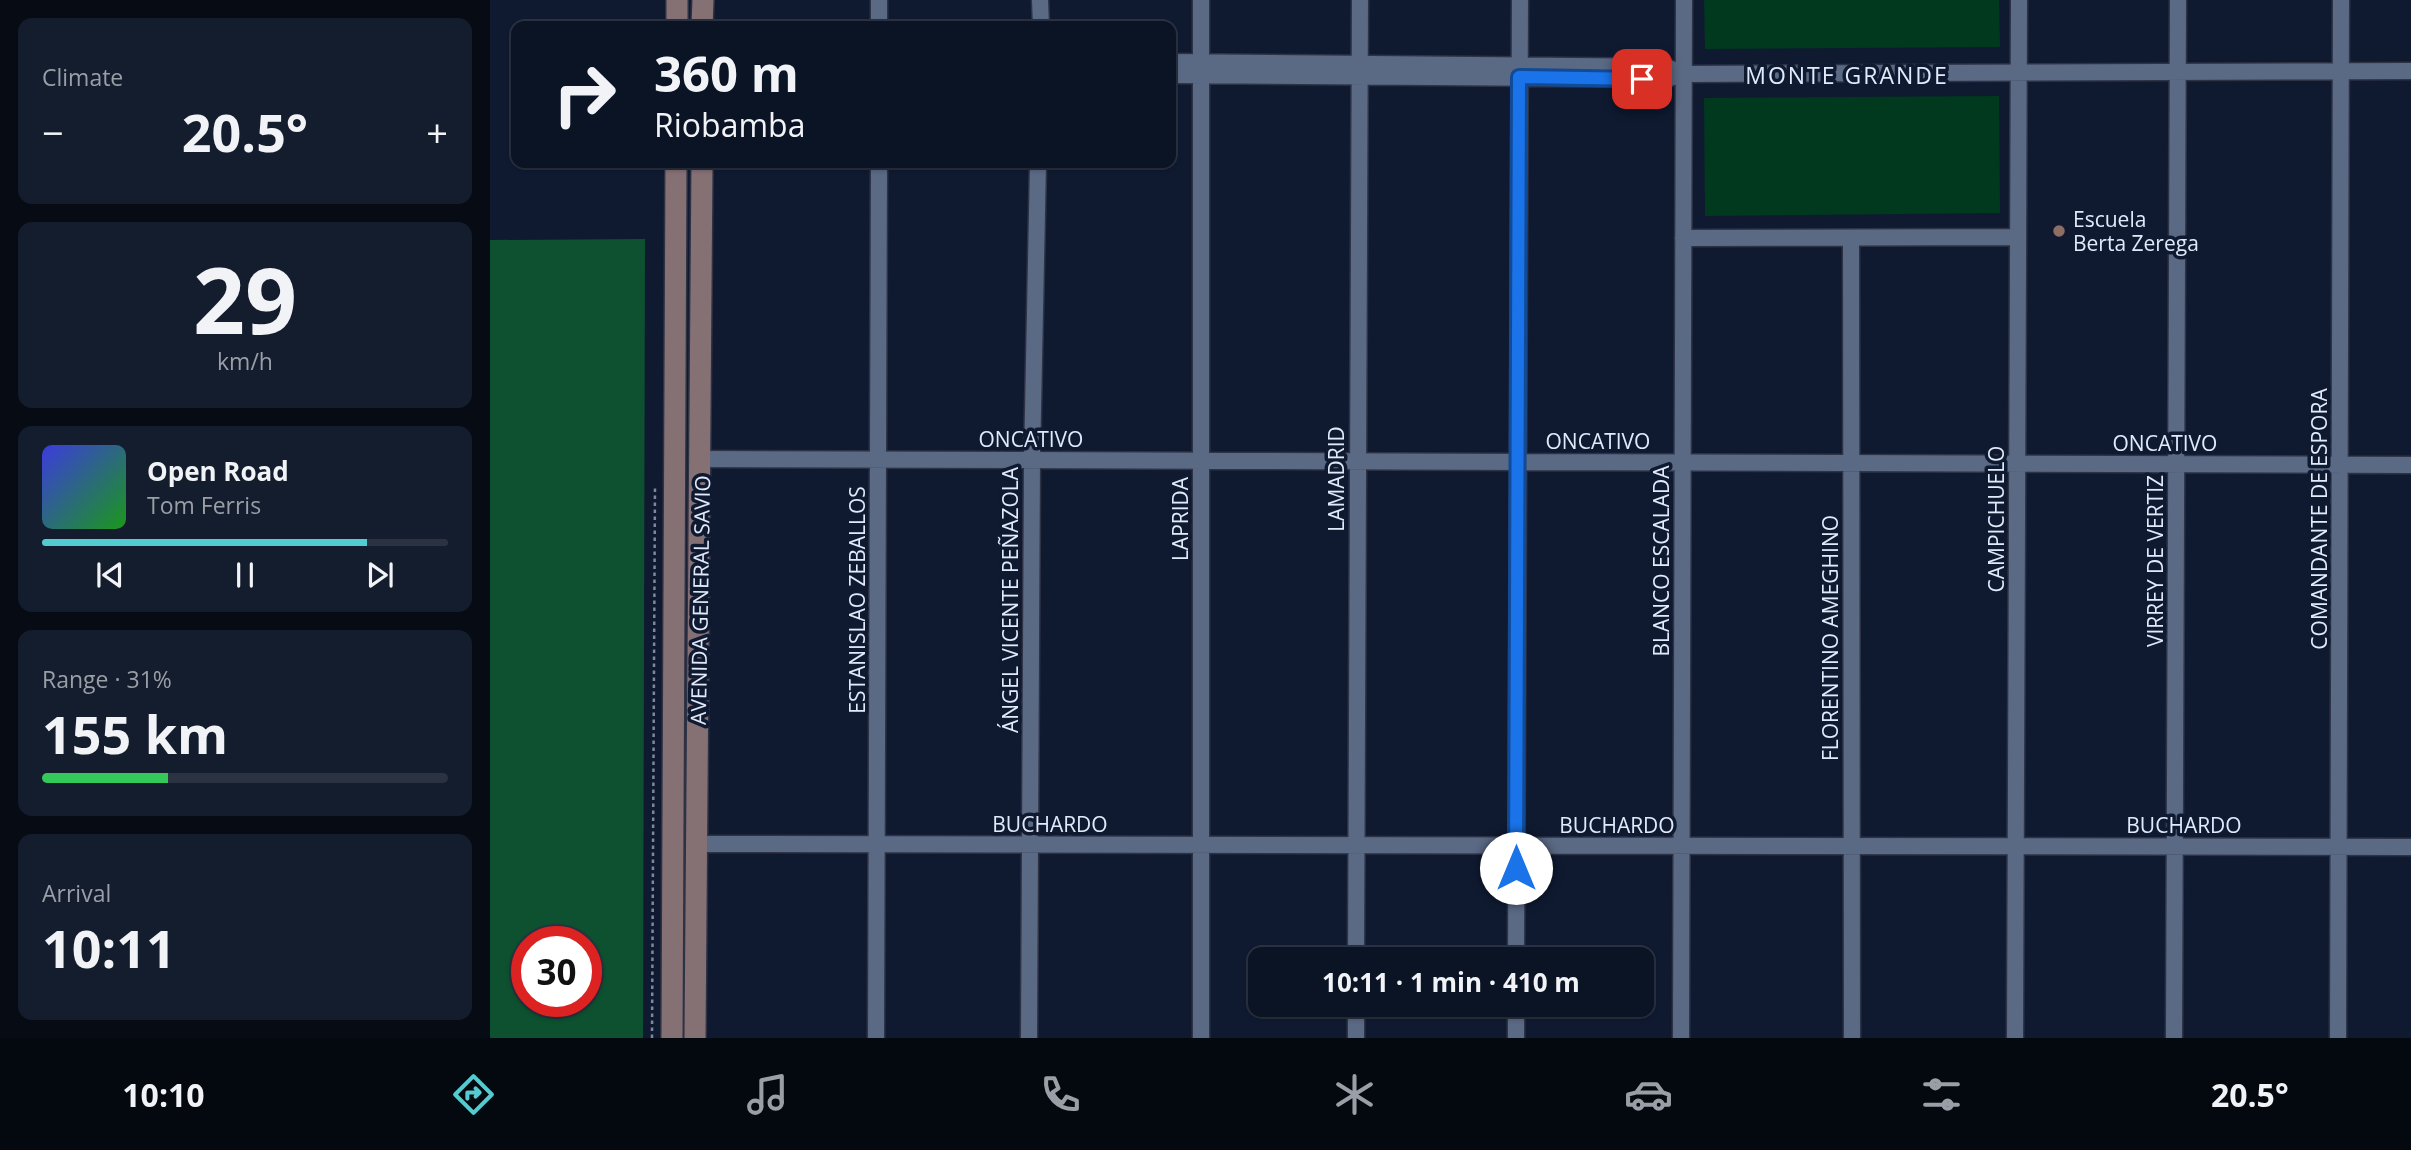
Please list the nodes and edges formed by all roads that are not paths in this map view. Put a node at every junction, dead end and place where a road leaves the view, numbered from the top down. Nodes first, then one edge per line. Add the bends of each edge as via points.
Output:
1 (677, 0) edge
2 (703, 0) edge
3 (879, 0) edge
4 (1040, 0) edge
5 (1201, 0) edge
6 (1360, 0) edge
7 (1520, 0) edge
8 (1684, 0) edge
9 (2019, 0) edge
10 (2178, 0) edge
11 (2342, 0) edge
12 (677, 21) edge
13 (702, 21) edge
14 (879, 21) edge
15 (1041, 21) edge
16 (1176, 63) edge
17 (1200, 69) junction
18 (1360, 70) junction
19 (1519, 70) junction
20 (2019, 71) junction
21 (2178, 71) junction
22 (2341, 71) junction
23 (2411, 71) edge
24 (1176, 74) edge
25 (1684, 74) junction
26 (676, 168) edge
27 (702, 168) edge
28 (879, 168) edge
29 (1038, 168) edge
30 (2018, 237) junction
31 (1683, 238) junction
32 (1851, 238) junction
33 (701, 459) junction
34 (879, 460) junction
35 (1032, 460) junction
36 (1201, 461) junction
37 (1357, 461) junction
38 (1518, 462) junction
39 (1682, 463) junction
40 (1850, 463) junction
41 (2017, 464) junction
42 (2176, 464) junction
43 (2340, 465) junction
44 (2411, 465) edge
45 (697, 844) junction
46 (877, 844) junction
47 (1030, 845) junction
48 (1201, 845) junction
49 (1356, 845) junction
50 (1517, 845) junction
51 (1681, 846) junction
52 (1851, 846) junction
53 (2016, 846) junction
54 (2175, 846) junction
55 (2339, 847) junction
56 (2411, 847) edge
57 (1356, 947) edge
58 (1516, 947) edge
59 (1356, 1017) edge
60 (1516, 1017) edge
61 (672, 1038) edge
62 (695, 1038) edge
63 (876, 1038) edge
64 (1029, 1038) edge
65 (1201, 1038) edge
66 (1356, 1038) edge
67 (1516, 1038) edge
68 (1681, 1038) edge
69 (1852, 1038) edge
70 (2015, 1038) edge
71 (2174, 1038) edge
72 (2338, 1038) edge

1 - 12 main road
2 - 13 main road
3 - 14 street
4 - 15 street
5 - 17 street, LAPRIDA
6 - 18 street, LAMADRID
7 - 19 street
8 - 25 street, BLANCO ESCALADA
9 - 20 street, CAMPICHUELO
10 - 21 street, VIRREY DE VERTIZ
11 - 22 street, COMANDANTE DE ESPORA
16 - 17 street
17 - 18 street
17 - 24 street
17 - 36 street, LAPRIDA
18 - 19 street
18 - 37 street, LAMADRID
19 - 25 street via 1666,67
19 - 38 street
20 - 21 street
20 - 25 street
20 - 30 street, CAMPICHUELO
21 - 22 street
21 - 42 street, VIRREY DE VERTIZ
22 - 23 street
22 - 43 street, COMANDANTE DE ESPORA
25 - 31 street, BLANCO ESCALADA
26 - 61 main road, AVENIDA GENERAL SAVIO
27 - 33 main road, AVENIDA GENERAL SAVIO
28 - 34 street, ESTANISLAO ZEBALLOS
29 - 35 street, ÁNGEL VICENTE PEÑAZOLA
30 - 32 street
30 - 41 street, CAMPICHUELO
31 - 32 street
31 - 39 street, BLANCO ESCALADA
32 - 40 street, FLORENTINO AMEGHINO
33 - 34 street, ONCATIVO
33 - 45 main road, AVENIDA GENERAL SAVIO
34 - 35 street, ONCATIVO
34 - 46 street, ESTANISLAO ZEBALLOS
35 - 36 street, ONCATIVO
35 - 47 street, ÁNGEL VICENTE PEÑAZOLA
36 - 37 street, ONCATIVO
36 - 48 street, LAPRIDA
37 - 38 street, ONCATIVO
37 - 49 street, LAMADRID
38 - 39 street, ONCATIVO
38 - 50 street
39 - 40 street, ONCATIVO
39 - 51 street, BLANCO ESCALADA
40 - 41 street, ONCATIVO
40 - 52 street, FLORENTINO AMEGHINO
41 - 42 street, ONCATIVO
41 - 53 street, CAMPICHUELO
42 - 43 street, ONCATIVO
42 - 54 street, VIRREY DE VERTIZ
43 - 44 street, ONCATIVO
43 - 55 street, COMANDANTE DE ESPORA
45 - 46 street, BUCHARDO
45 - 62 main road, AVENIDA GENERAL SAVIO
46 - 47 street, BUCHARDO
46 - 63 street, ESTANISLAO ZEBALLOS
47 - 48 street, BUCHARDO
47 - 64 street, ÁNGEL VICENTE PEÑAZOLA
48 - 49 street, BUCHARDO
48 - 65 street, LAPRIDA
49 - 50 street, BUCHARDO
49 - 57 street, LAMADRID
50 - 51 street, BUCHARDO
50 - 58 street
51 - 52 street, BUCHARDO
51 - 68 street, BLANCO ESCALADA
52 - 53 street, BUCHARDO
52 - 69 street, FLORENTINO AMEGHINO
53 - 54 street, BUCHARDO
53 - 70 street, CAMPICHUELO
54 - 55 street, BUCHARDO
54 - 71 street, VIRREY DE VERTIZ
55 - 56 street, BUCHARDO
55 - 72 street, COMANDANTE DE ESPORA
59 - 66 street
60 - 67 street

